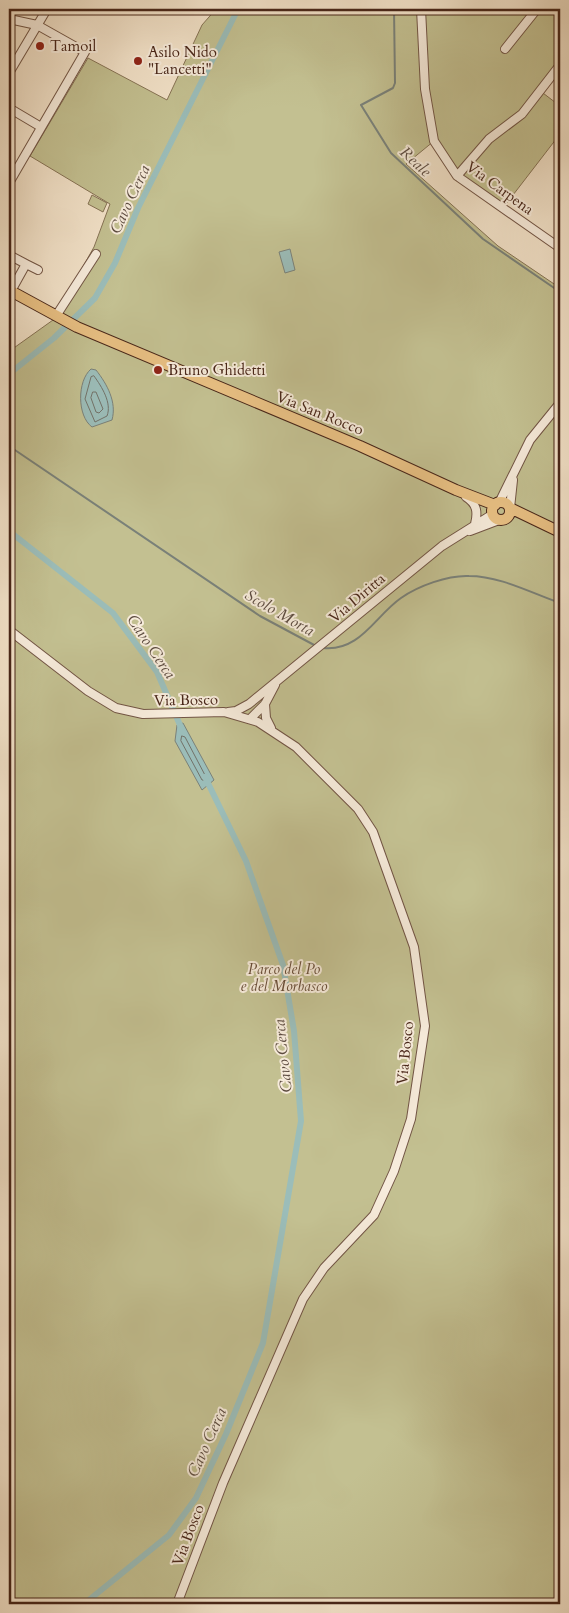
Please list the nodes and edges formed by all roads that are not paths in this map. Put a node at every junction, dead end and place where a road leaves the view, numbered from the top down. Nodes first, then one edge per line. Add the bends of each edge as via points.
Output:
1 (47, 9) edge
2 (421, 9) edge
3 (537, 9) edge
4 (9, 19) edge
5 (37, 25) junction
6 (505, 49) dead end
7 (560, 65) edge
8 (9, 74) edge
9 (9, 108) edge
10 (41, 127) junction
11 (457, 176) junction
12 (9, 183) edge
13 (560, 248) edge
14 (96, 254) dead end
15 (9, 255) edge
16 (26, 264) junction
17 (38, 270) dead end
18 (10, 291) edge
19 (58, 317) junction
20 (560, 402) edge
21 (514, 473) junction
22 (456, 490) junction
23 (473, 501) junction
24 (496, 510) junction
25 (510, 512) junction
26 (475, 524) junction
27 (560, 532) edge
28 (452, 538) junction
29 (9, 630) edge
30 (279, 679) junction
31 (249, 704) junction
32 (265, 704) junction
33 (224, 712) junction
34 (250, 719) junction
35 (271, 729) junction
36 (177, 1604) edge

1 - 5 street
2 - 11 street, Via Carpena via 425,89 434,141
3 - 6 street
4 - 5 street
5 - 8 street
5 - 10 street via 85,52
7 - 11 street via 522,114 489,139
9 - 10 street
10 - 12 street
11 - 13 street, Via Carpena
14 - 19 street
15 - 16 street
16 - 17 street
16 - 18 street
18 - 19 main road, Via San Rocco
19 - 22 main road, Via San Rocco
20 - 21 street via 530,440
21 - 24 street
21 - 25 street
22 - 23 street, Via San Rocco
22 - 24 main road, Via San Rocco
23 - 24 main road, Via San Rocco
23 - 26 street via 477,513
24 - 25 main road via 507,504
24 - 25 main road via 505,520
24 - 26 street, Via Diritta
24 - 28 street, Via Diritta
25 - 27 main road
26 - 28 street, Via Diritta
28 - 30 street, Via Diritta
29 - 33 street, Via Bosco via 88,691 116,708 162,714
30 - 31 street, Via Diritta
30 - 32 street, Via Diritta
31 - 33 street, Via Diritta via 236,711
31 - 34 street
32 - 34 street, Via Diritta
32 - 35 street
33 - 34 street, Via Bosco
34 - 35 street, Via Bosco
35 - 36 street, Via Bosco via 296,747 338,788 373,832 414,947 425,1026 411,1119 394,1171 374,1215 324,1268 303,1300 223,1483

